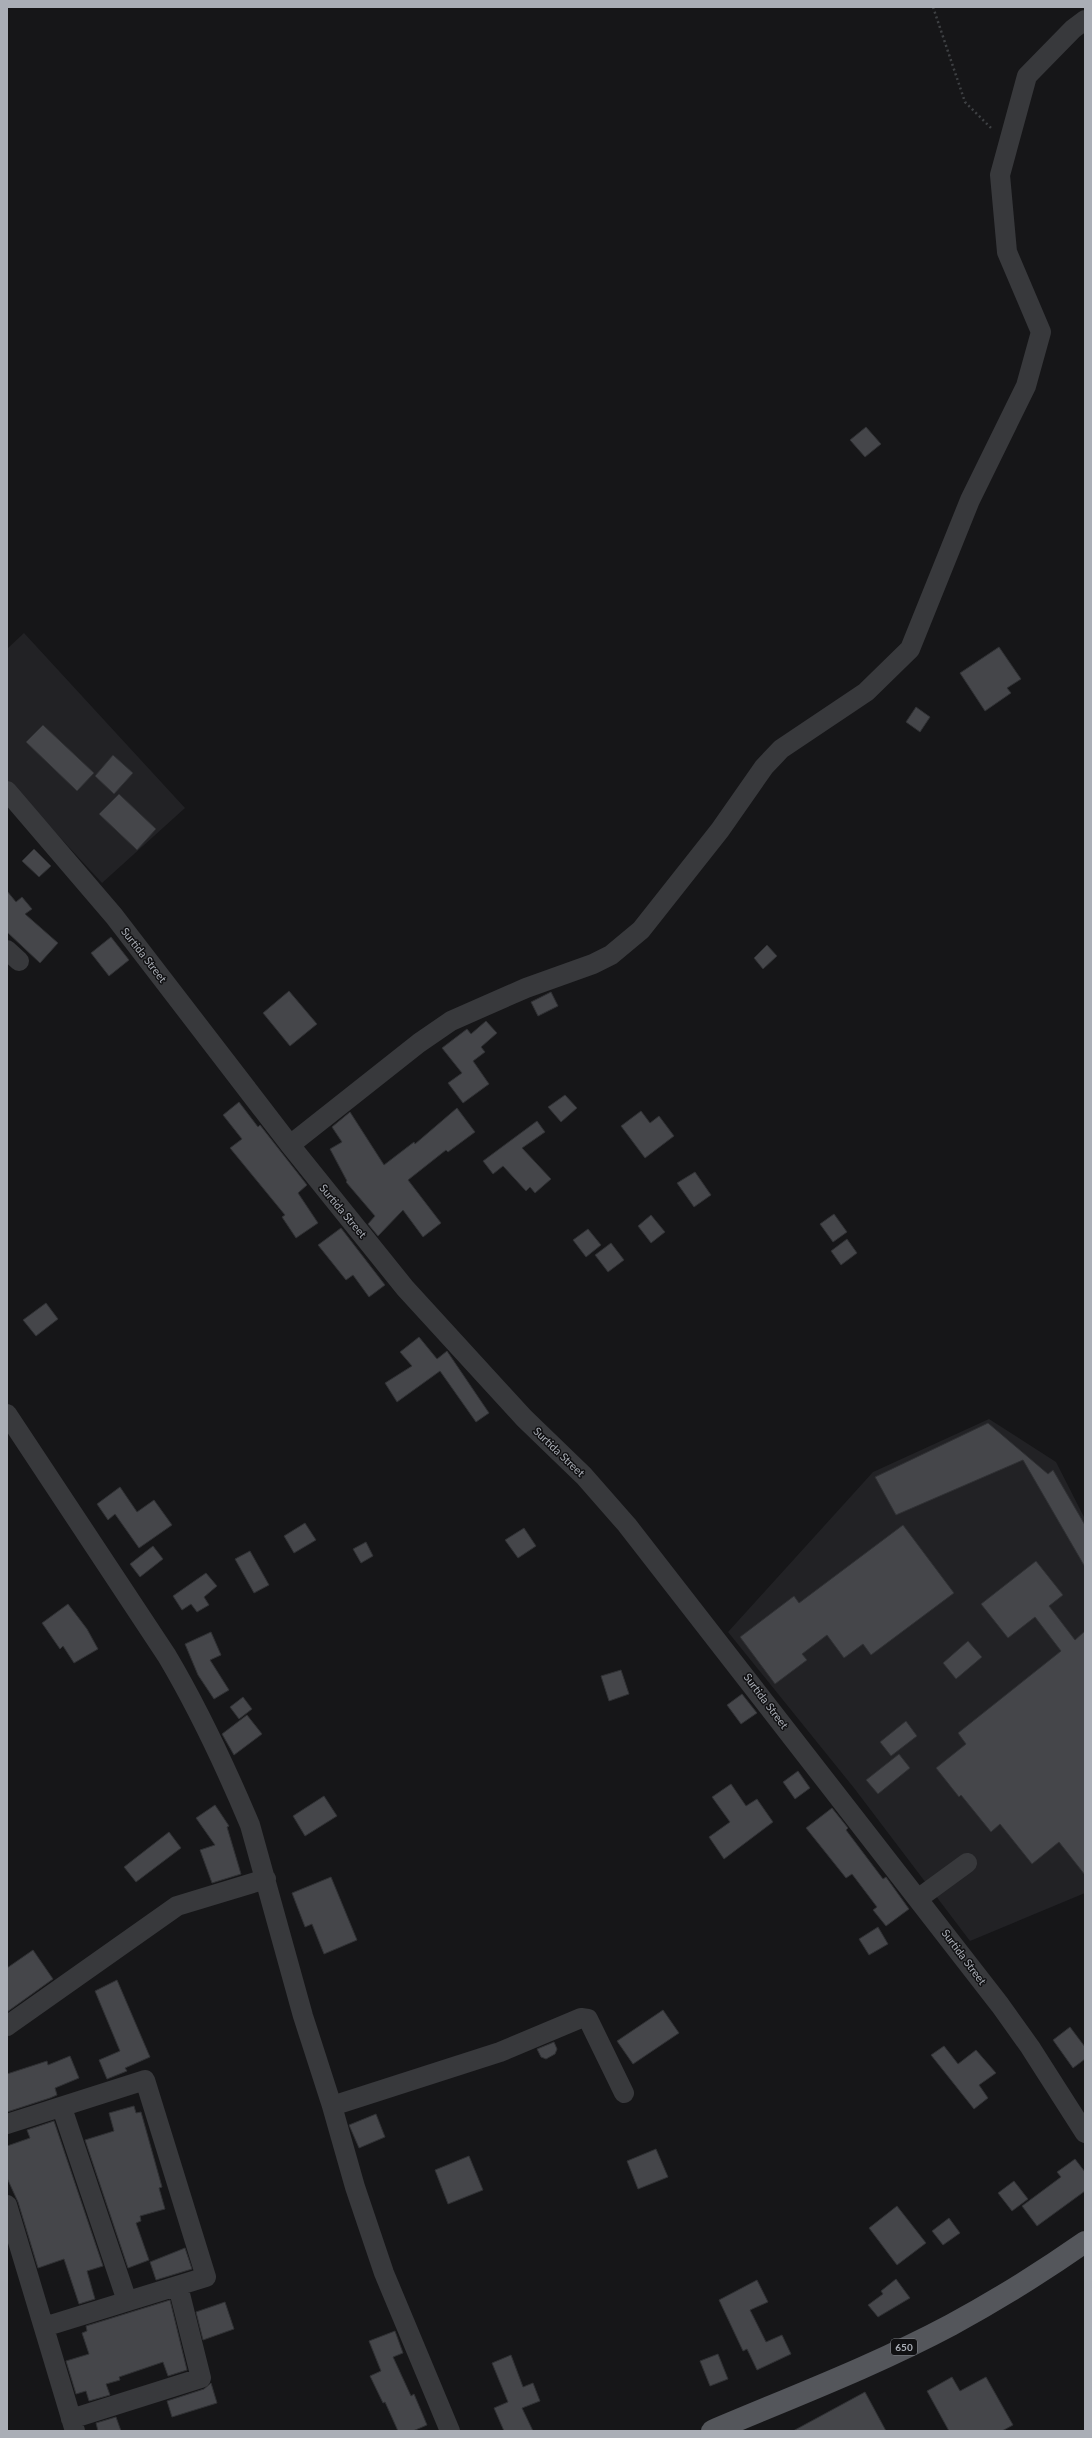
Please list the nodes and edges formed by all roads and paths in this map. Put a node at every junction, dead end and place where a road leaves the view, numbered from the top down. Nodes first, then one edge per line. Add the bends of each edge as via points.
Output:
1 (933, 7) edge
2 (1085, 20) edge
3 (1008, 145) junction
4 (7, 791) edge
5 (290, 1145) junction
6 (7, 1414) edge
7 (13, 1438) edge
8 (967, 1863) dead end
9 (266, 1879) junction
10 (918, 1898) junction
11 (7, 2026) edge
12 (624, 2093) dead end
13 (332, 2106) junction
14 (62, 2108) junction
15 (7, 2124) edge
16 (1085, 2133) edge
17 (7, 2204) edge
18 (1085, 2242) edge
19 (178, 2286) junction
20 (127, 2301) junction
21 (44, 2327) junction
22 (73, 2425) edge
23 (450, 2431) edge
24 (712, 2431) edge

1 - 3 path via 965,102
2 - 3 street via 1027,76
3 - 5 street via 1000,175 1007,252 1041,332 1026,386 970,500 910,648 866,692 781,749 764,767 720,830 642,930 629,942 593,964 526,988 451,1021 419,1043
4 - 5 street, Surtida Street via 114,916
5 - 10 street, Surtida Street via 435,1322 503,1392 524,1418 584,1476 627,1525
6 - 7 street
7 - 9 street via 56,1486 182,1682 250,1825
8 - 10 street
9 - 11 street via 176,1906
9 - 13 street via 303,2016
10 - 16 street, Surtida Street via 1030,2047
12 - 13 street via 588,2019 581,2018 500,2052
13 - 23 street via 355,2188 384,2273
14 - 15 street
14 - 19 street via 145,2080 206,2277
14 - 20 street
17 - 21 street
18 - 24 main road, 650 via 950,2325 863,2366
19 - 20 street
19 - 22 street via 201,2378
20 - 21 street
21 - 22 street

